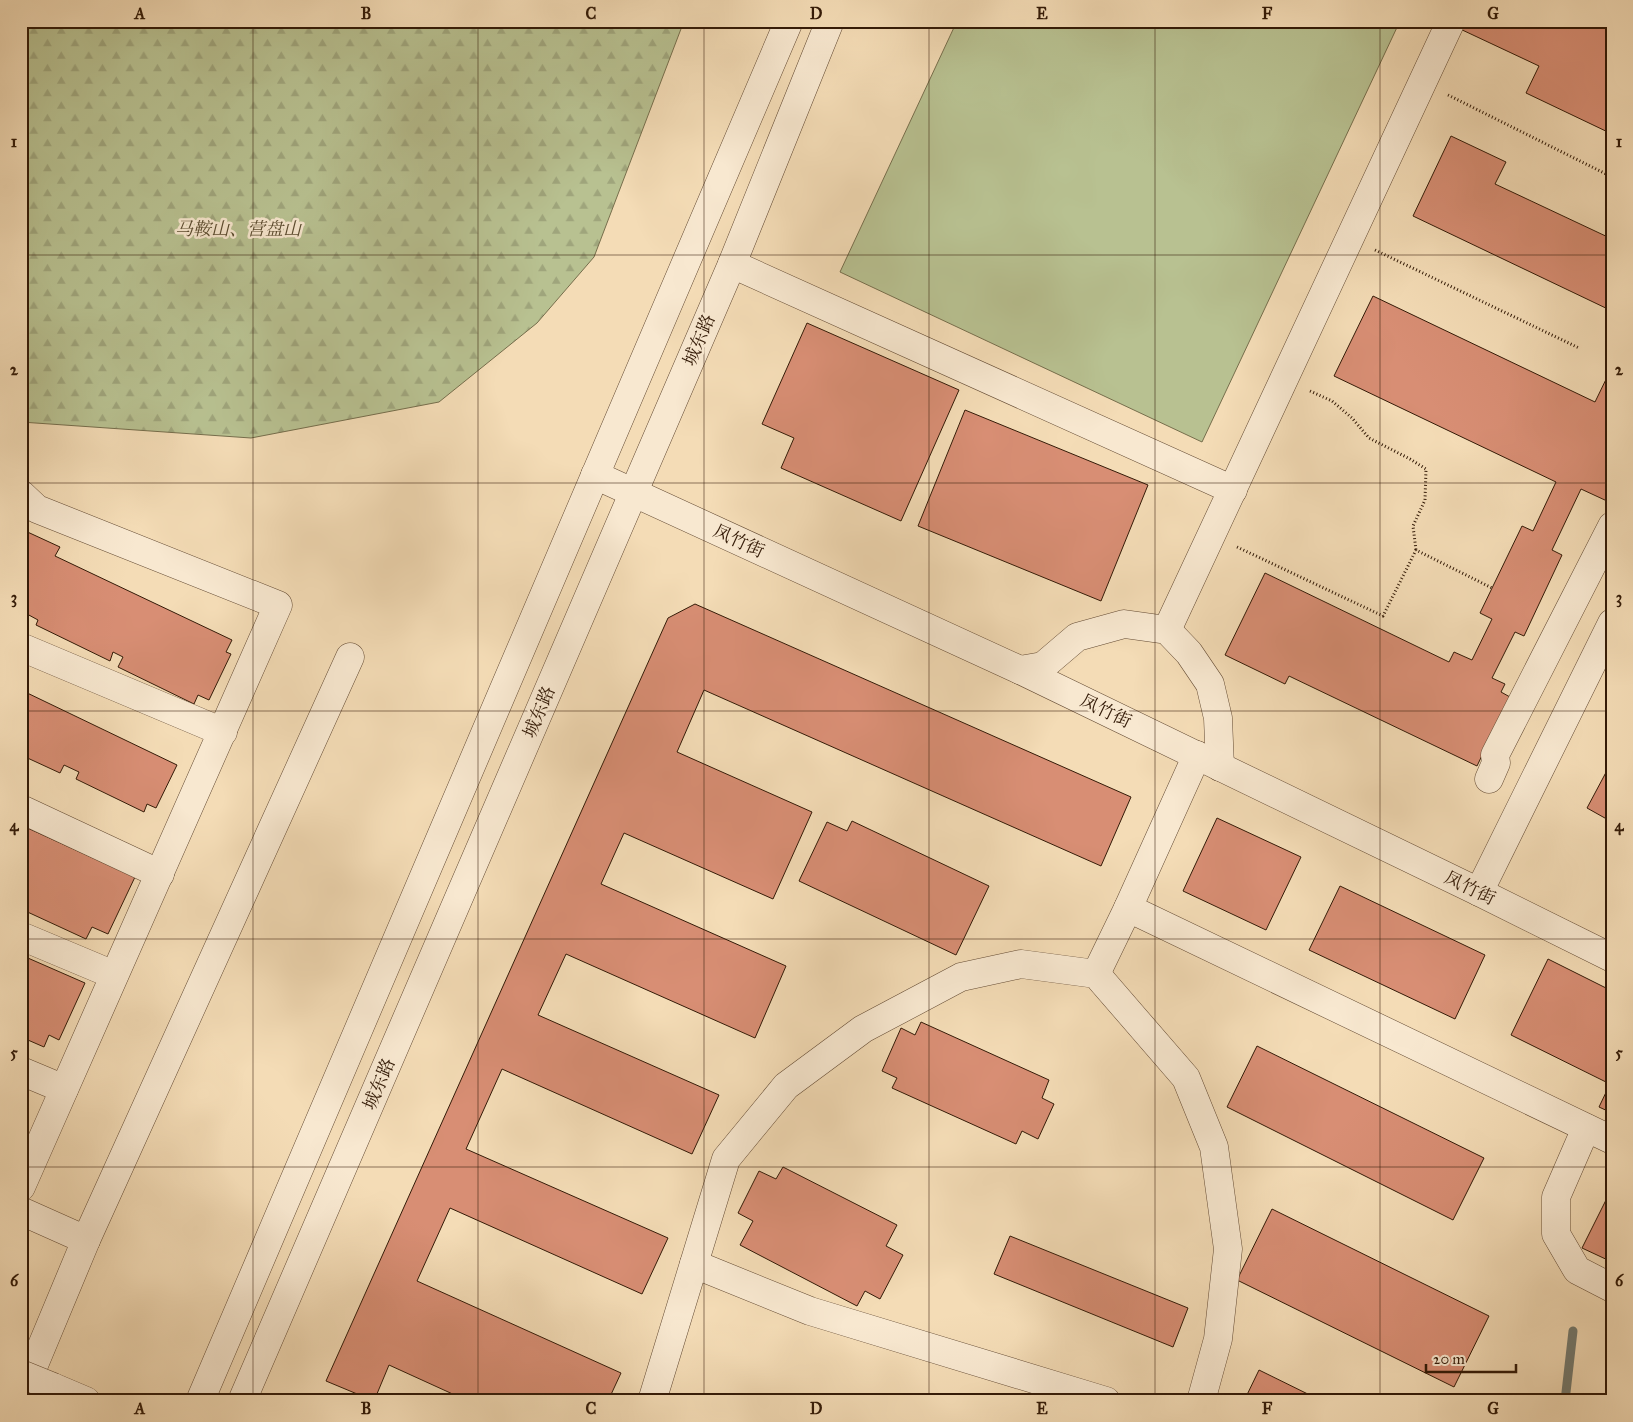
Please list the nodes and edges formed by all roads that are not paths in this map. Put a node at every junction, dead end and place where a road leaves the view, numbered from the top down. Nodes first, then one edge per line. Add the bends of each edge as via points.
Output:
1 (789, 21) edge
2 (830, 21) edge
3 (1451, 21) edge
4 (732, 264) junction
5 (595, 475) junction
6 (1233, 490) junction
7 (634, 492) junction
8 (21, 494) edge
9 (1612, 526) edge
10 (1612, 623) edge
11 (1167, 630) junction
12 (21, 647) edge
13 (350, 657) dead end
14 (1020, 670) junction
15 (223, 732) junction
16 (1208, 761) junction
17 (1489, 778) dead end
18 (21, 809) edge
19 (160, 874) junction
20 (1479, 892) junction
21 (1128, 908) junction
22 (21, 936) edge
23 (1612, 958) edge
24 (1096, 974) junction
25 (114, 975) junction
26 (21, 1071) edge
27 (64, 1089) junction
28 (1586, 1128) junction
29 (1612, 1140) edge
30 (21, 1187) edge
31 (21, 1210) edge
32 (86, 1240) junction
33 (694, 1264) junction
34 (1612, 1288) edge
35 (21, 1374) edge
36 (21, 1396) edge
37 (249, 1398) edge
38 (86, 1401) edge
39 (200, 1401) edge
40 (652, 1401) edge
41 (1106, 1401) edge
42 (1200, 1401) edge

1 - 5 street
2 - 4 street, 城东路
3 - 6 street
4 - 6 street
4 - 7 street, 城东路
5 - 7 street, 凤竹街
5 - 39 street
6 - 11 street
7 - 14 street, 凤竹街
7 - 37 street, 城东路
8 - 15 street via 37,509 278,605
9 - 17 street via 1495,754 1496,763
10 - 20 street
11 - 14 street via 1124,624 1114,626 1078,637 1043,666
11 - 16 street via 1189,653 1210,684 1218,718
12 - 15 street
13 - 32 street
14 - 16 street, 凤竹街
15 - 19 street
16 - 20 street, 凤竹街
16 - 21 street
18 - 19 street
19 - 25 street
20 - 23 street, 凤竹街
21 - 24 street
21 - 28 street
22 - 25 street
24 - 33 street via 1021,964 961,977 863,1029 786,1086 726,1159
24 - 42 street via 1186,1078 1214,1147 1228,1249 1218,1340
25 - 27 street
26 - 27 street
27 - 30 street
28 - 29 street
28 - 34 street via 1556,1197 1556,1234 1577,1270
31 - 32 street
32 - 36 street
33 - 40 street
33 - 41 street via 810,1310
35 - 38 street, bridge

